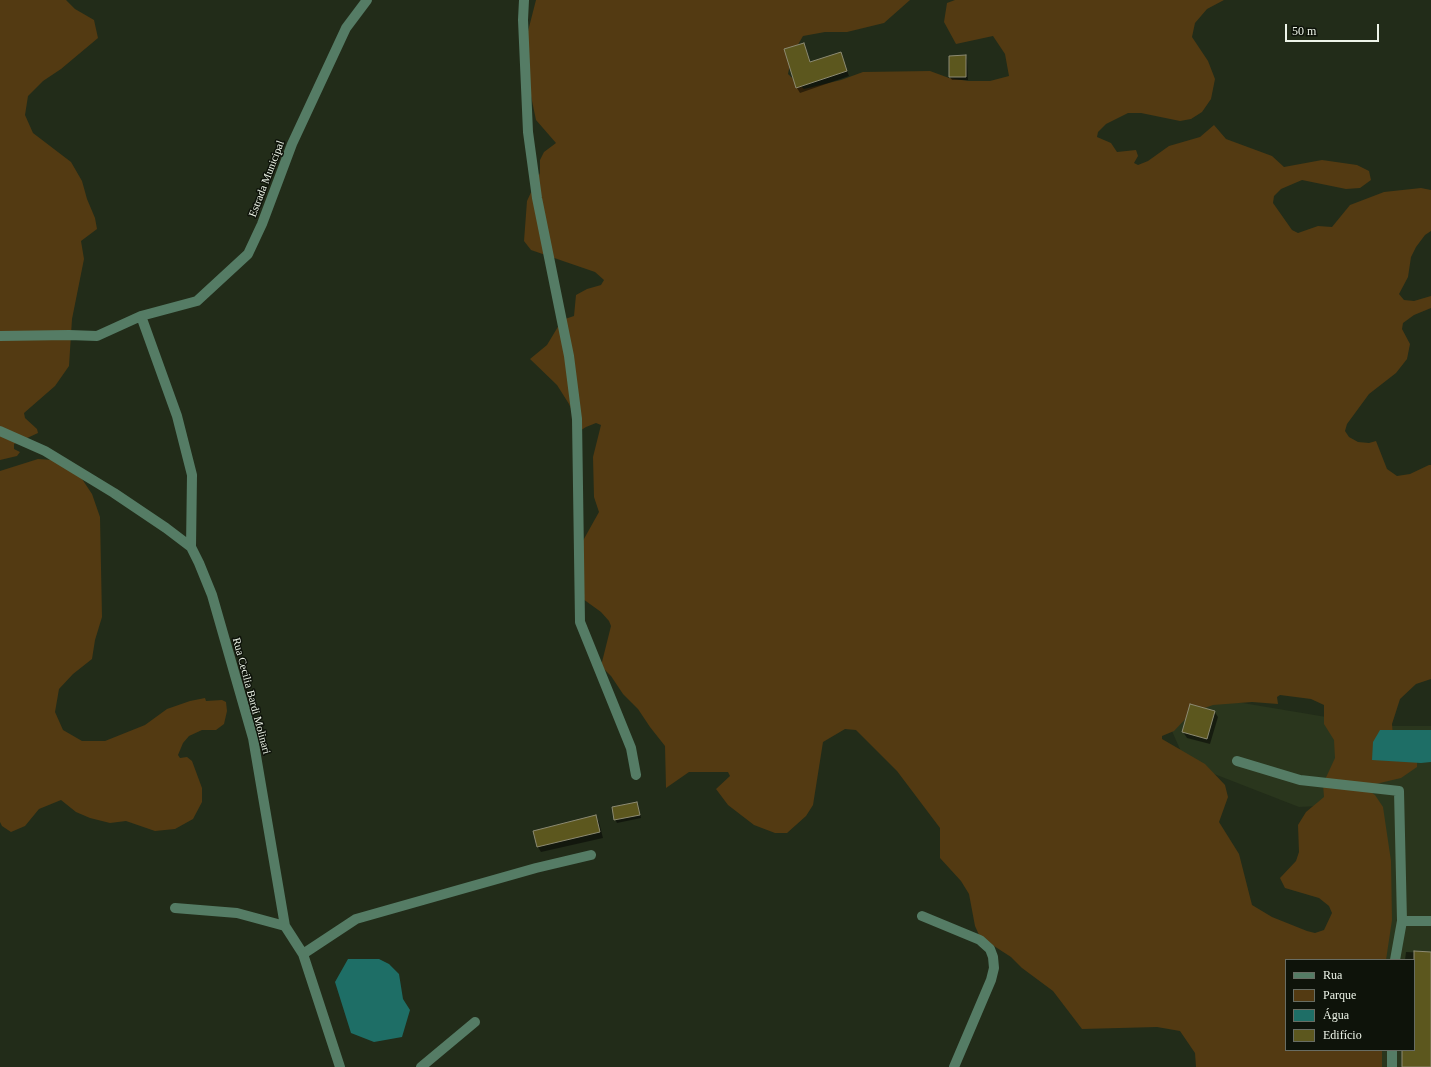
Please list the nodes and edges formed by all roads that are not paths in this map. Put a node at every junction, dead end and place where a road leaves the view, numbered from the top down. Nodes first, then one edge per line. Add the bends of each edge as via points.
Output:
1 (367, 0) edge
2 (524, 0) edge
3 (141, 316) junction
4 (0, 336) edge
5 (0, 431) edge
6 (191, 547) junction
7 (1236, 761) dead end
8 (636, 775) dead end
9 (591, 855) dead end
10 (175, 908) dead end
11 (922, 916) dead end
12 (1402, 921) junction
13 (1431, 921) edge
14 (285, 926) junction
15 (303, 954) junction
16 (1395, 959) edge
17 (475, 1022) dead end
18 (1392, 1051) edge
19 (340, 1067) edge
20 (421, 1067) edge
21 (954, 1067) edge
22 (1392, 1067) edge

1 - 3 street, Estrada Municipal via 346,28 292,144 248,254 196,301
2 - 8 street via 528,132 537,198 569,356 577,419 580,622 631,748
3 - 4 street, Estrada Municipal via 97,336
3 - 6 street via 177,416 192,475
5 - 6 street, Rua Cecilia Bardi Molinari via 45,451 114,493
6 - 14 street, Rua Cecilia Bardi Molinari via 212,596 253,738
7 - 12 street via 1300,780 1399,791
9 - 15 street via 356,919
10 - 14 street via 237,914
11 - 21 street via 980,940 990,948 993,957 991,980
12 - 13 street
12 - 16 street
14 - 15 street, Rua Cecilia Bardi Molinari
15 - 19 street, Rua Cecilia Bardi Molinari
17 - 20 street
18 - 22 street

